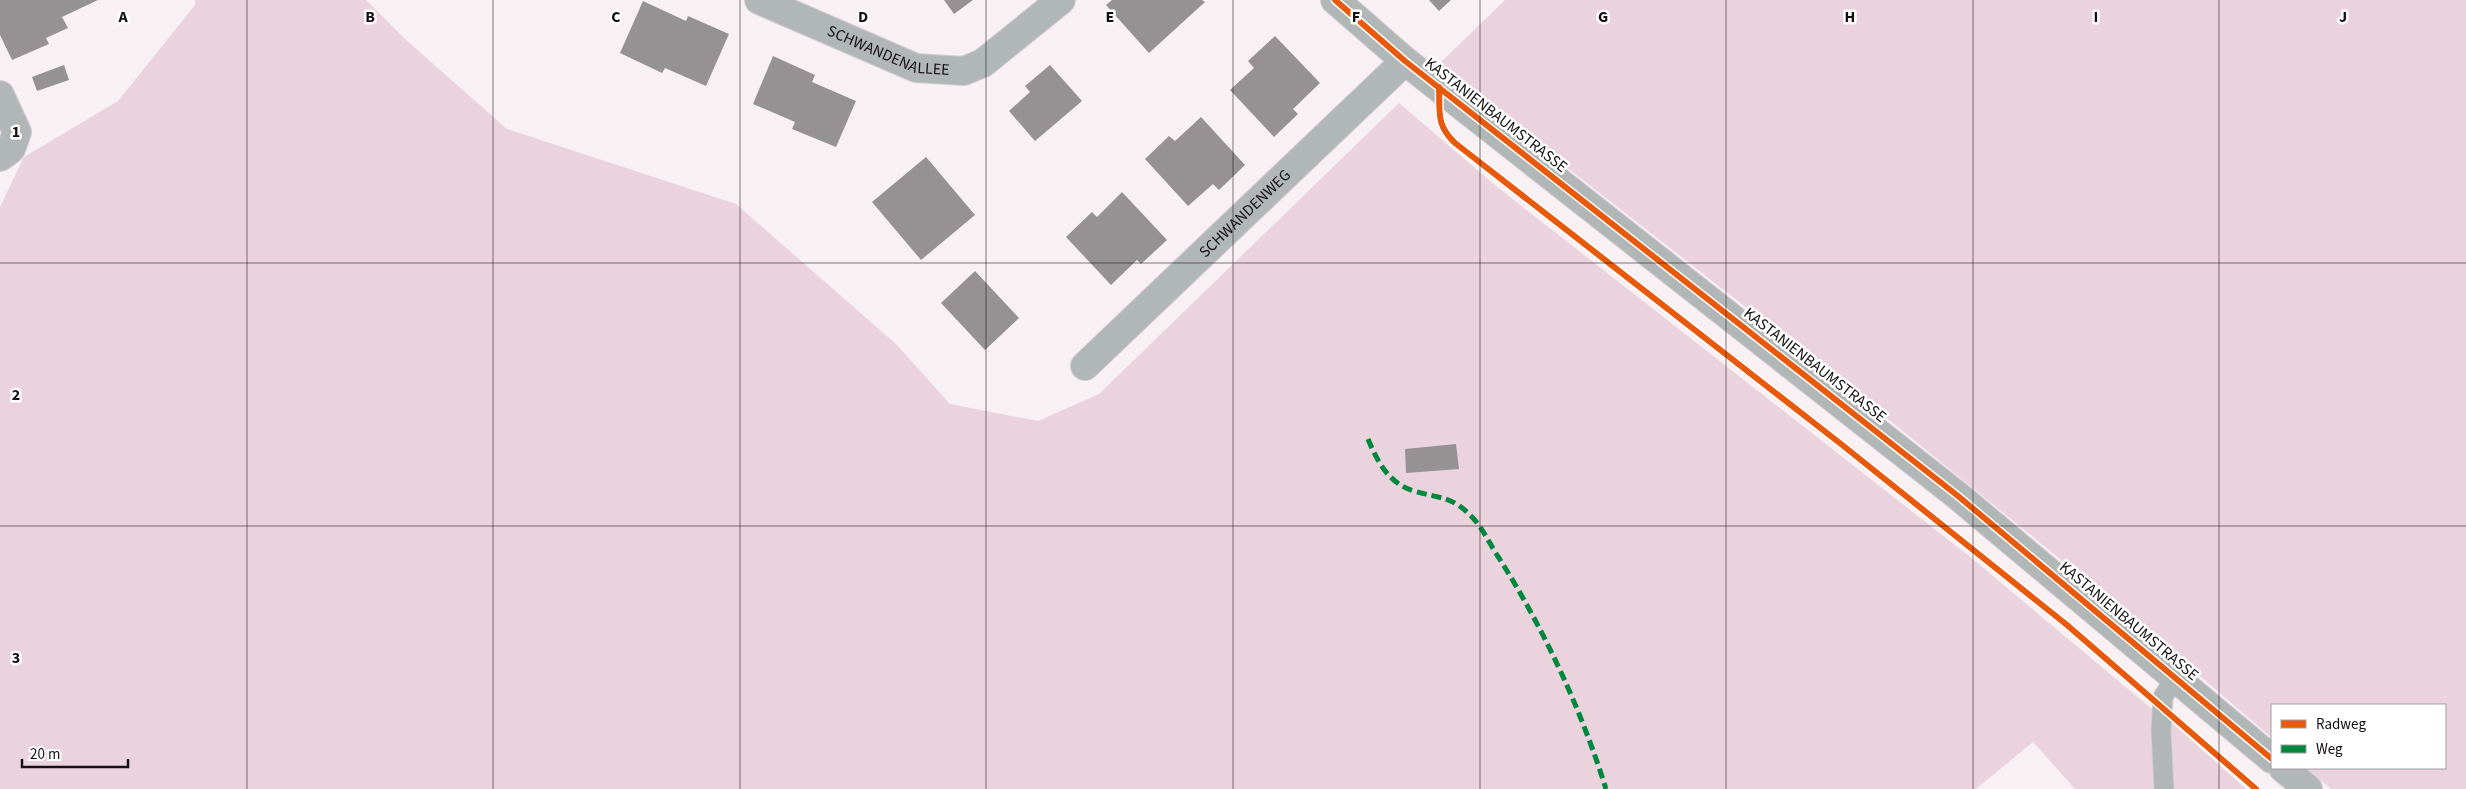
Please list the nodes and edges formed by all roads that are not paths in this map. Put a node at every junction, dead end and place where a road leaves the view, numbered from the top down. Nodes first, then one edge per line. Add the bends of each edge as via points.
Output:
1 (759, 0) edge
2 (1061, 0) edge
3 (1334, 0) edge
4 (1405, 61) junction
5 (0, 95) edge
6 (0, 157) edge
7 (1085, 366) dead end
8 (2175, 678) junction
9 (2271, 758) edge
10 (2284, 769) edge
11 (2164, 789) edge
12 (2308, 789) edge

1 - 2 street, SCHWANDENALLEE via 916,68 964,71 983,64
3 - 4 street, KASTANIENBAUMSTRASSE
4 - 7 street, SCHWANDENWEG
4 - 8 street, KASTANIENBAUMSTRASSE via 1958,496
5 - 6 street via 17,132 11,149
8 - 9 street, KASTANIENBAUMSTRASSE
8 - 11 lane via 2163,697
10 - 12 street

